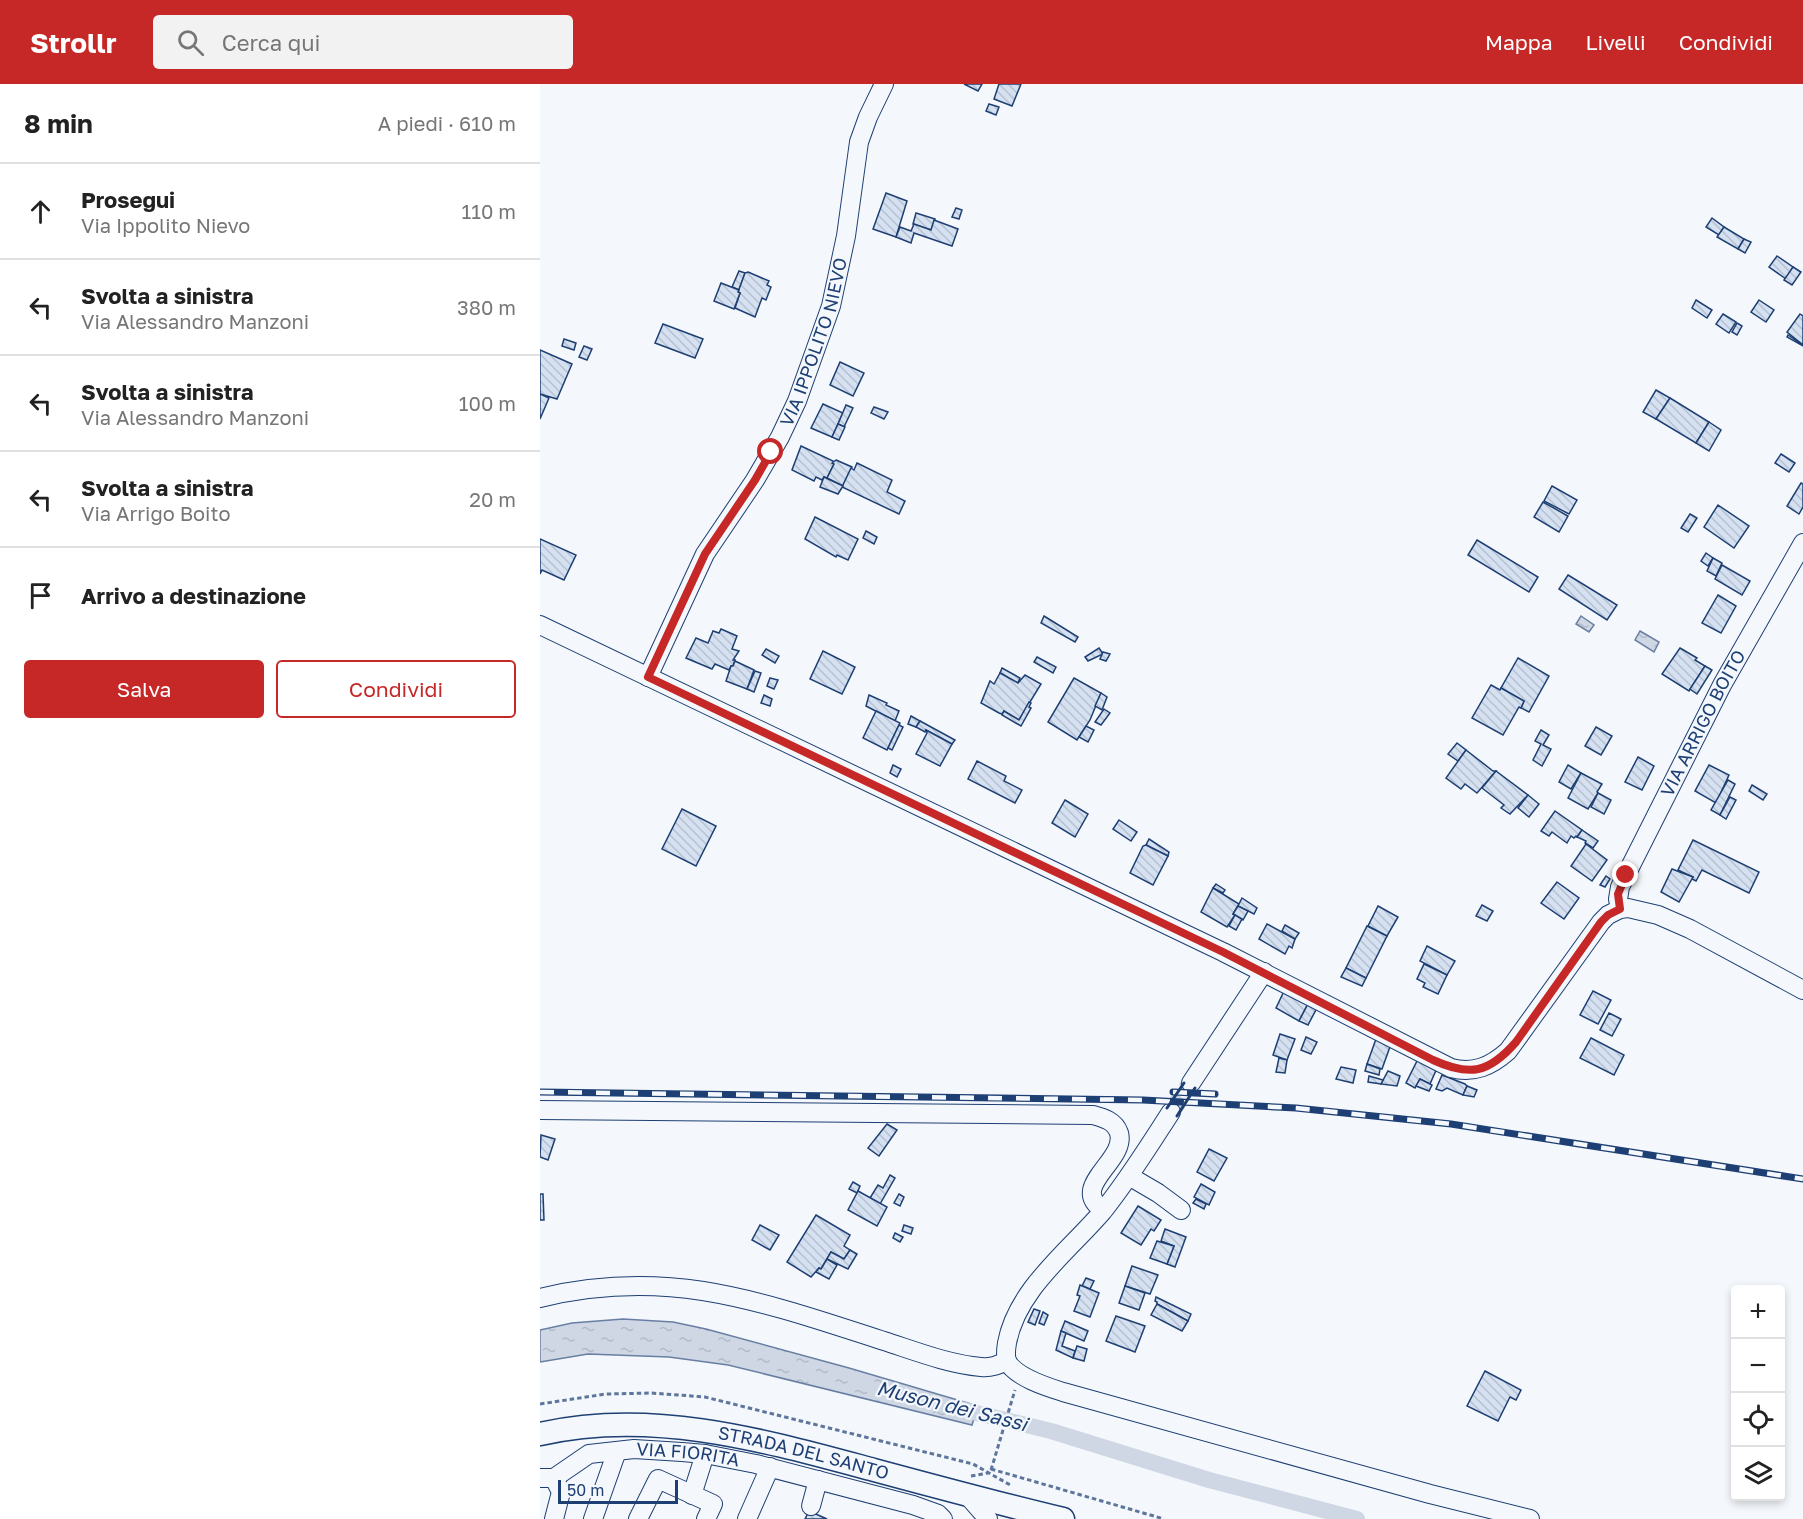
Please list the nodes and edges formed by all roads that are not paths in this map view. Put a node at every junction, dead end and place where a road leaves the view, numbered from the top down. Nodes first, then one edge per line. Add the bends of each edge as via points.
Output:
1 (884, 84) edge
2 (1803, 543) edge
3 (540, 626) edge
4 (648, 677) junction
5 (1620, 909) junction
6 (1264, 972) junction
7 (1803, 990) edge
8 (1191, 1083) tunnel mouth
9 (540, 1110) edge
10 (1171, 1113) tunnel mouth
11 (1129, 1176) junction
12 (1103, 1210) junction
13 (1181, 1210) dead end
14 (540, 1298) edge
15 (1007, 1361) junction
16 (540, 1434) edge
17 (617, 1451) junction
18 (705, 1454) junction
19 (770, 1467) junction
20 (547, 1478) edge
21 (818, 1480) junction
22 (692, 1495) junction
23 (968, 1495) junction
24 (811, 1506) dead end
25 (1022, 1516) edge
26 (644, 1517) edge
27 (554, 1519) edge
28 (593, 1519) edge
29 (706, 1519) edge
30 (747, 1519) edge
31 (943, 1519) edge
32 (988, 1519) edge
33 (1063, 1519) edge
34 (1530, 1519) edge

1 - 4 street, VIA IPPOLITO NIEVO via 859,142 846,236 831,306 797,401 755,480 705,554
2 - 5 street, VIA ARRIGO BOITO via 1722,685 1623,881 1618,894
3 - 4 street
4 - 6 street
5 - 6 street via 1601,922 1508,1051 1488,1066 1473,1070 1462,1071 1433,1060
5 - 7 street via 1638,909 1676,922
6 - 8 street
9 - 12 street via 1093,1115 1113,1123 1121,1142 1093,1187 1091,1196
10 - 11 street
11 - 12 street
11 - 13 street
12 - 15 street via 1026,1298 1009,1334
14 - 15 street via 578,1290 643,1286 704,1291 777,1308 958,1362 987,1367
15 - 34 street via 1021,1374 1045,1386
16 - 23 main road, STRADA DEL SANTO via 615,1424 714,1431
17 - 18 street, VIA FIORITA
17 - 20 street, VIA FIORITA via 589,1454
17 - 28 street
18 - 19 street, VIA FIORITA
18 - 22 street
19 - 21 street, VIA FIORITA
19 - 30 street
20 - 27 street via 561,1492
21 - 24 street
21 - 31 street, VIA FIORITA via 927,1509
22 - 26 street via 658,1479
22 - 29 street via 713,1504
23 - 25 main road, STRADA DEL SANTO
23 - 32 street
25 - 33 main road, STRADA DEL SANTO

